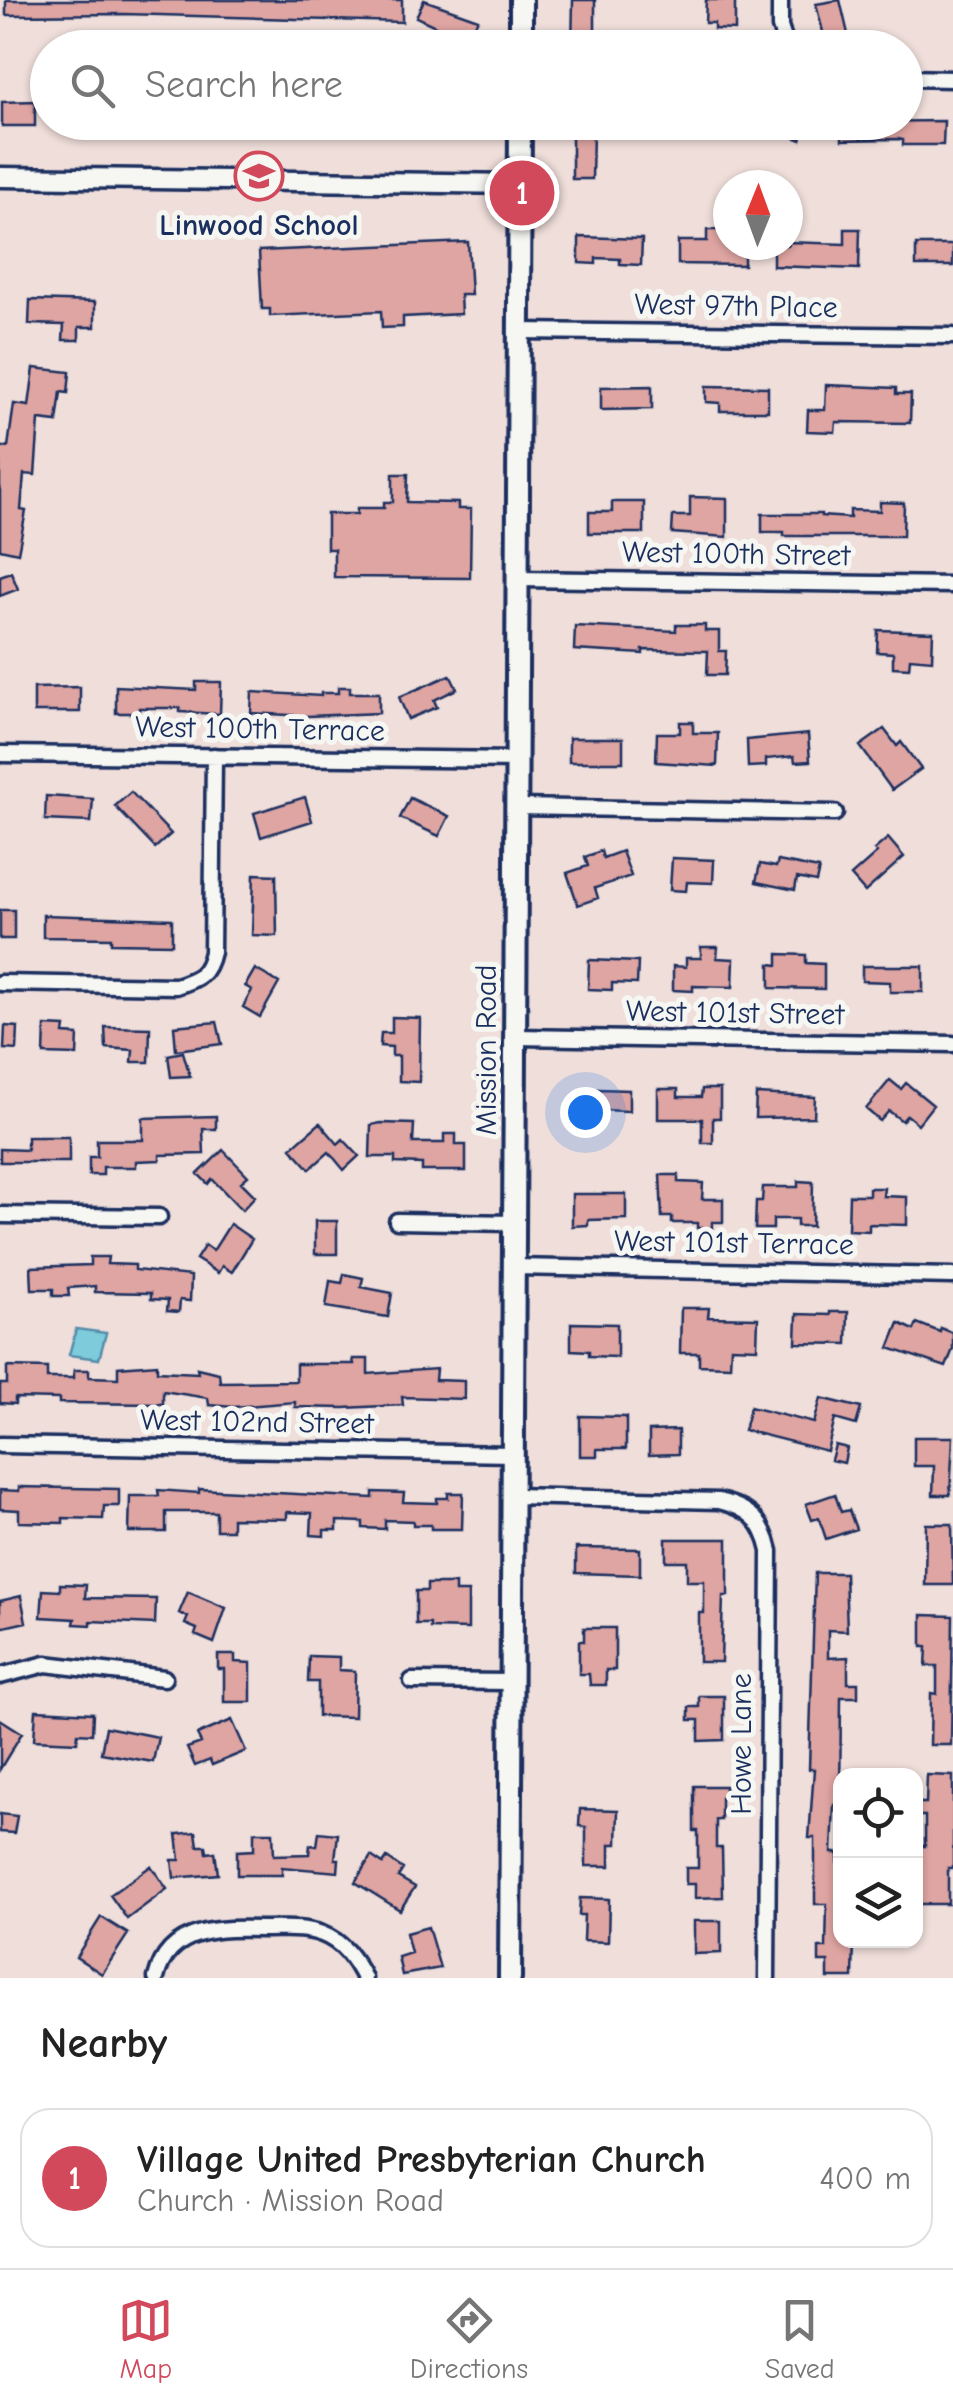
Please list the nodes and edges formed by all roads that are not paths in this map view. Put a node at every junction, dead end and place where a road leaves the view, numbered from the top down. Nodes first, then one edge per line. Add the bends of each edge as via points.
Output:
1 (522, 0) edge
2 (780, 0) edge
3 (521, 30) edge
4 (781, 30) edge
5 (923, 78) edge
6 (953, 79) edge
7 (520, 140) edge
8 (0, 177) edge
9 (519, 184) junction
10 (519, 331) junction
11 (953, 336) edge
12 (518, 579) junction
13 (953, 585) edge
14 (0, 754) edge
15 (214, 756) junction
16 (518, 760) junction
17 (518, 807) junction
18 (835, 812) dead end
19 (0, 984) edge
20 (516, 1038) junction
21 (953, 1044) edge
22 (0, 1215) edge
23 (160, 1216) dead end
24 (397, 1221) dead end
25 (514, 1222) junction
26 (514, 1267) junction
27 (953, 1276) edge
28 (0, 1445) edge
29 (512, 1454) junction
30 (513, 1496) junction
31 (0, 1676) edge
32 (164, 1678) dead end
33 (412, 1681) dead end
34 (512, 1682) junction
35 (156, 1978) edge
36 (364, 1978) edge
37 (510, 1978) edge
38 (768, 1978) edge

1 - 3 main road
2 - 4 street
5 - 6 street
7 - 9 main road, Mission Road
8 - 9 street
9 - 10 main road, Mission Road
10 - 11 street, West 97th Place
10 - 12 main road, Mission Road
12 - 13 street, West 100th Street
12 - 16 main road, Mission Road
14 - 15 street, West 100th Terrace
15 - 16 street, West 100th Terrace
15 - 19 street via 212,952 200,979 176,986
16 - 17 main road, Mission Road
17 - 18 street
17 - 20 main road, Mission Road
20 - 21 street, West 101st Street
20 - 25 main road, Mission Road
22 - 23 street
24 - 25 street
25 - 26 main road, Mission Road
26 - 27 street, West 101st Terrace
26 - 29 main road, Mission Road
28 - 29 street, West 102nd Street
29 - 30 main road, Mission Road
30 - 34 main road, Mission Road
30 - 38 street, Howe Lane via 719,1500 741,1506 766,1531
31 - 32 street via 46,1664
33 - 34 street
34 - 37 main road, Mission Road
35 - 36 street via 184,1939 222,1928 322,1934 353,1957

